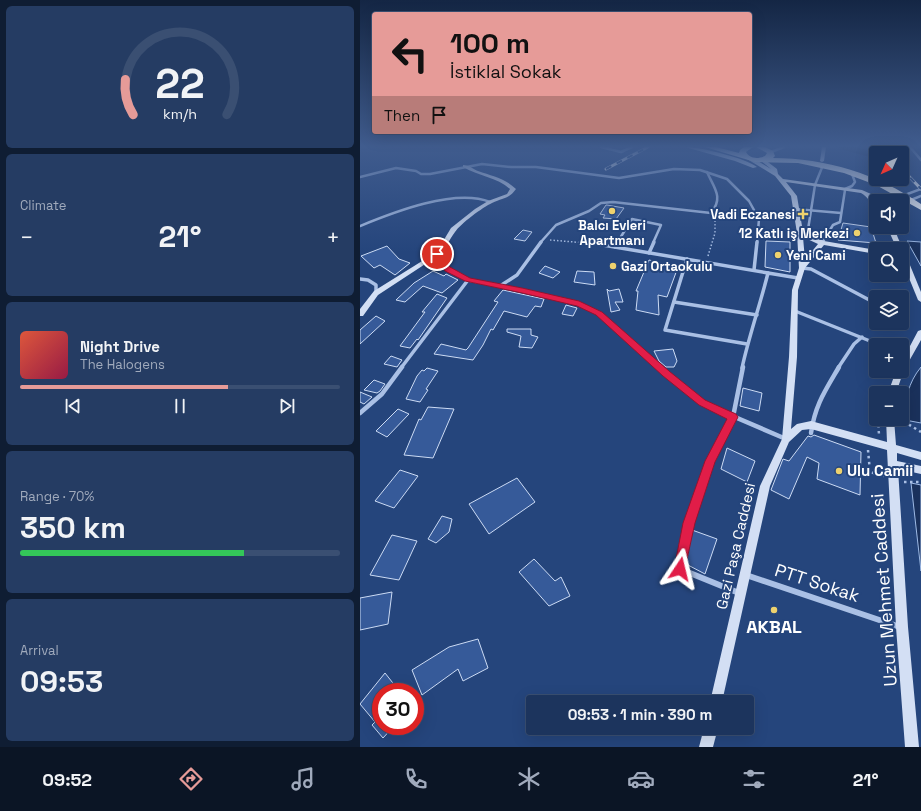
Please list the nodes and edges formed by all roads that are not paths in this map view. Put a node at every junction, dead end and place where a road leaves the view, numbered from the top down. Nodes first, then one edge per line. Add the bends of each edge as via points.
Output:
1 (507, 182) edge
2 (712, 182) edge
3 (730, 182) edge
4 (783, 182) edge
5 (789, 182) edge
6 (816, 182) edge
7 (856, 182) edge
8 (876, 182) edge
9 (815, 185) junction
10 (892, 186) edge
11 (837, 189) junction
12 (921, 189) edge
13 (844, 190) junction
14 (869, 195) edge
15 (913, 197) edge
16 (490, 202) junction
17 (921, 208) edge
18 (795, 209) junction
19 (812, 211) junction
20 (841, 213) junction
21 (360, 226) edge
22 (804, 235) junction
23 (591, 243) road end
24 (822, 243) junction
25 (615, 247) junction
26 (869, 251) edge
27 (649, 252) junction
28 (437, 254) junction
29 (688, 259) junction
30 (802, 268) junction
31 (754, 270) junction
32 (909, 270) edge
33 (768, 272) junction
34 (798, 278) junction
35 (360, 279) edge
36 (468, 280) junction
37 (500, 286) junction
38 (376, 293) junction
39 (869, 300) edge
40 (921, 300) edge
41 (674, 302) junction
42 (795, 311) junction
43 (360, 314) edge
44 (757, 315) junction
45 (921, 333) edge
46 (862, 337) junction
47 (869, 340) edge
48 (747, 344) junction
49 (909, 351) edge
50 (360, 413) edge
51 (733, 417) junction
52 (890, 426) edge
53 (812, 429) junction
54 (786, 439) junction
55 (892, 448) junction
56 (921, 456) edge
57 (893, 464) junction
58 (921, 470) edge
59 (746, 575) junction
60 (741, 593) junction
61 (902, 627) junction
62 (718, 695) edge
63 (709, 735) edge
64 (706, 747) edge
65 (912, 747) edge

1 - 16 street via 514,189 509,195
2 - 37 street via 718,196 716,208 711,213 612,202 601,203 556,225 517,275
3 - 31 street via 744,196 759,219
4 - 18 street, Gazi Paşa Caddesi via 794,196
5 - 9 street
6 - 9 street
7 - 11 street via 846,189
8 - 15 highway
9 - 11 street
9 - 19 street
10 - 15 highway
11 - 13 street
12 - 15 street
13 - 14 street
13 - 20 street
15 - 17 highway
16 - 21 street via 470,197 425,203
16 - 28 street via 453,229
18 - 19 street
18 - 22 street, Gazi Paşa Caddesi
19 - 20 street
19 - 22 street
20 - 24 street via 840,222 834,225
22 - 24 street
22 - 30 street, Gazi Paşa Caddesi
23 - 25 street
24 - 26 street
24 - 30 street
25 - 27 street
25 - 27 street via 632,219 661,225
27 - 29 street
28 - 36 street via 447,269
28 - 38 street
29 - 31 street
29 - 41 street
30 - 34 street, Gazi Paşa Caddesi
30 - 39 street via 810,269
31 - 33 street
32 - 40 street
33 - 34 street
33 - 44 street
34 - 42 street, Gazi Paşa Caddesi
35 - 38 street via 376,285
36 - 37 street
36 - 50 street via 382,394
37 - 51 street via 579,304 599,314 702,403
38 - 43 street
41 - 44 street
41 - 48 street via 665,330
42 - 46 street
42 - 54 street, Gazi Paşa Caddesi
44 - 48 street
45 - 49 street
46 - 47 street
46 - 53 street via 844,358 818,402
48 - 51 street
51 - 54 street
51 - 60 street via 710,461 689,523 680,569
52 - 55 street, Uzun Mehmet Caddesi
53 - 54 street via 800,427
53 - 55 street
54 - 59 street, Gazi Paşa Caddesi via 765,486
55 - 56 street
55 - 57 street, Uzun Mehmet Caddesi
57 - 58 street
57 - 61 street, Uzun Mehmet Caddesi
59 - 60 street, Gazi Paşa Caddesi
59 - 61 street, PTT Sokak
60 - 62 street, Gazi Paşa Caddesi
61 - 65 street, Uzun Mehmet Caddesi
63 - 64 street

